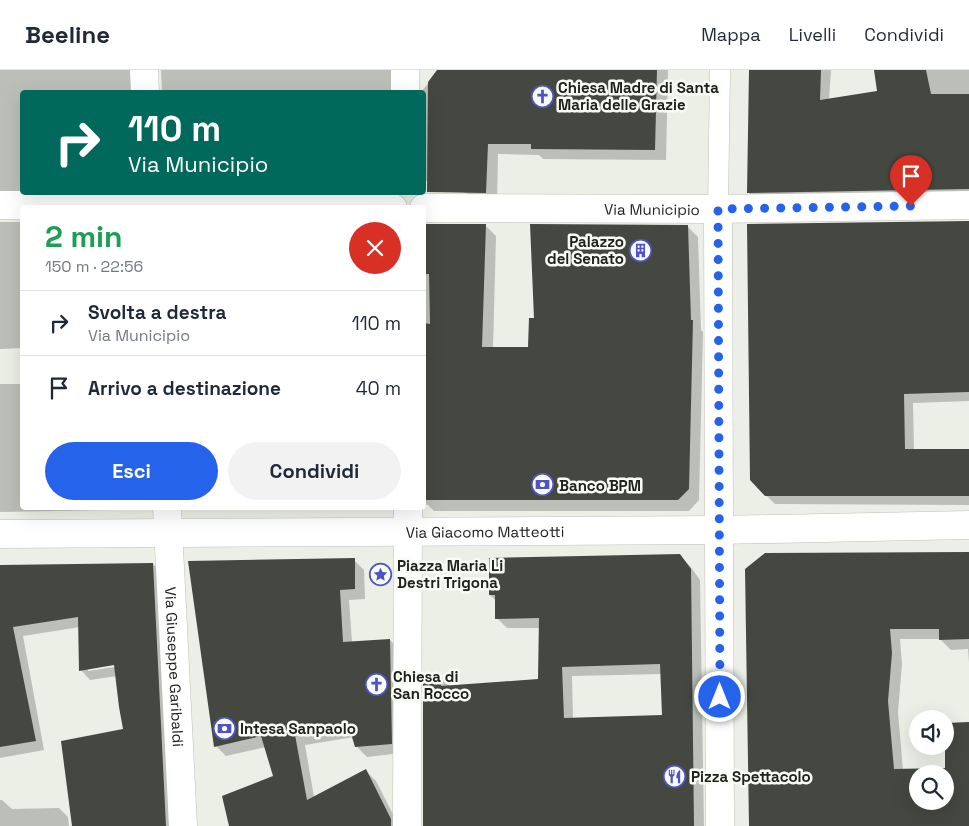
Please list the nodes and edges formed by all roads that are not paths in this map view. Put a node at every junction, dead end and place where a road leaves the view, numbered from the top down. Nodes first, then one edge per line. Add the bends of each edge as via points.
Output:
1 (144, 70) edge
2 (406, 70) edge
3 (720, 70) edge
4 (145, 90) edge
5 (405, 90) edge
6 (151, 202) edge
7 (20, 205) edge
8 (38, 205) edge
9 (272, 205) edge
10 (969, 205) edge
11 (0, 206) edge
12 (426, 208) edge
13 (718, 209) junction
14 (408, 519) edge
15 (168, 520) edge
16 (969, 525) edge
17 (720, 530) junction
18 (0, 534) edge
19 (183, 826) edge
20 (407, 826) edge
21 (720, 826) edge

1 - 4 street
2 - 5 street
3 - 13 street
6 - 8 street
6 - 9 street
7 - 11 street
10 - 13 street, Via Municipio
12 - 13 street, Via Municipio
13 - 17 street
14 - 15 street, Via Giacomo Matteotti
14 - 17 street, Via Giacomo Matteotti
14 - 20 street
15 - 18 street, Via Giacomo Matteotti
15 - 19 street, Via Giuseppe Garibaldi
16 - 17 street, Via Giacomo Matteotti
17 - 21 street

